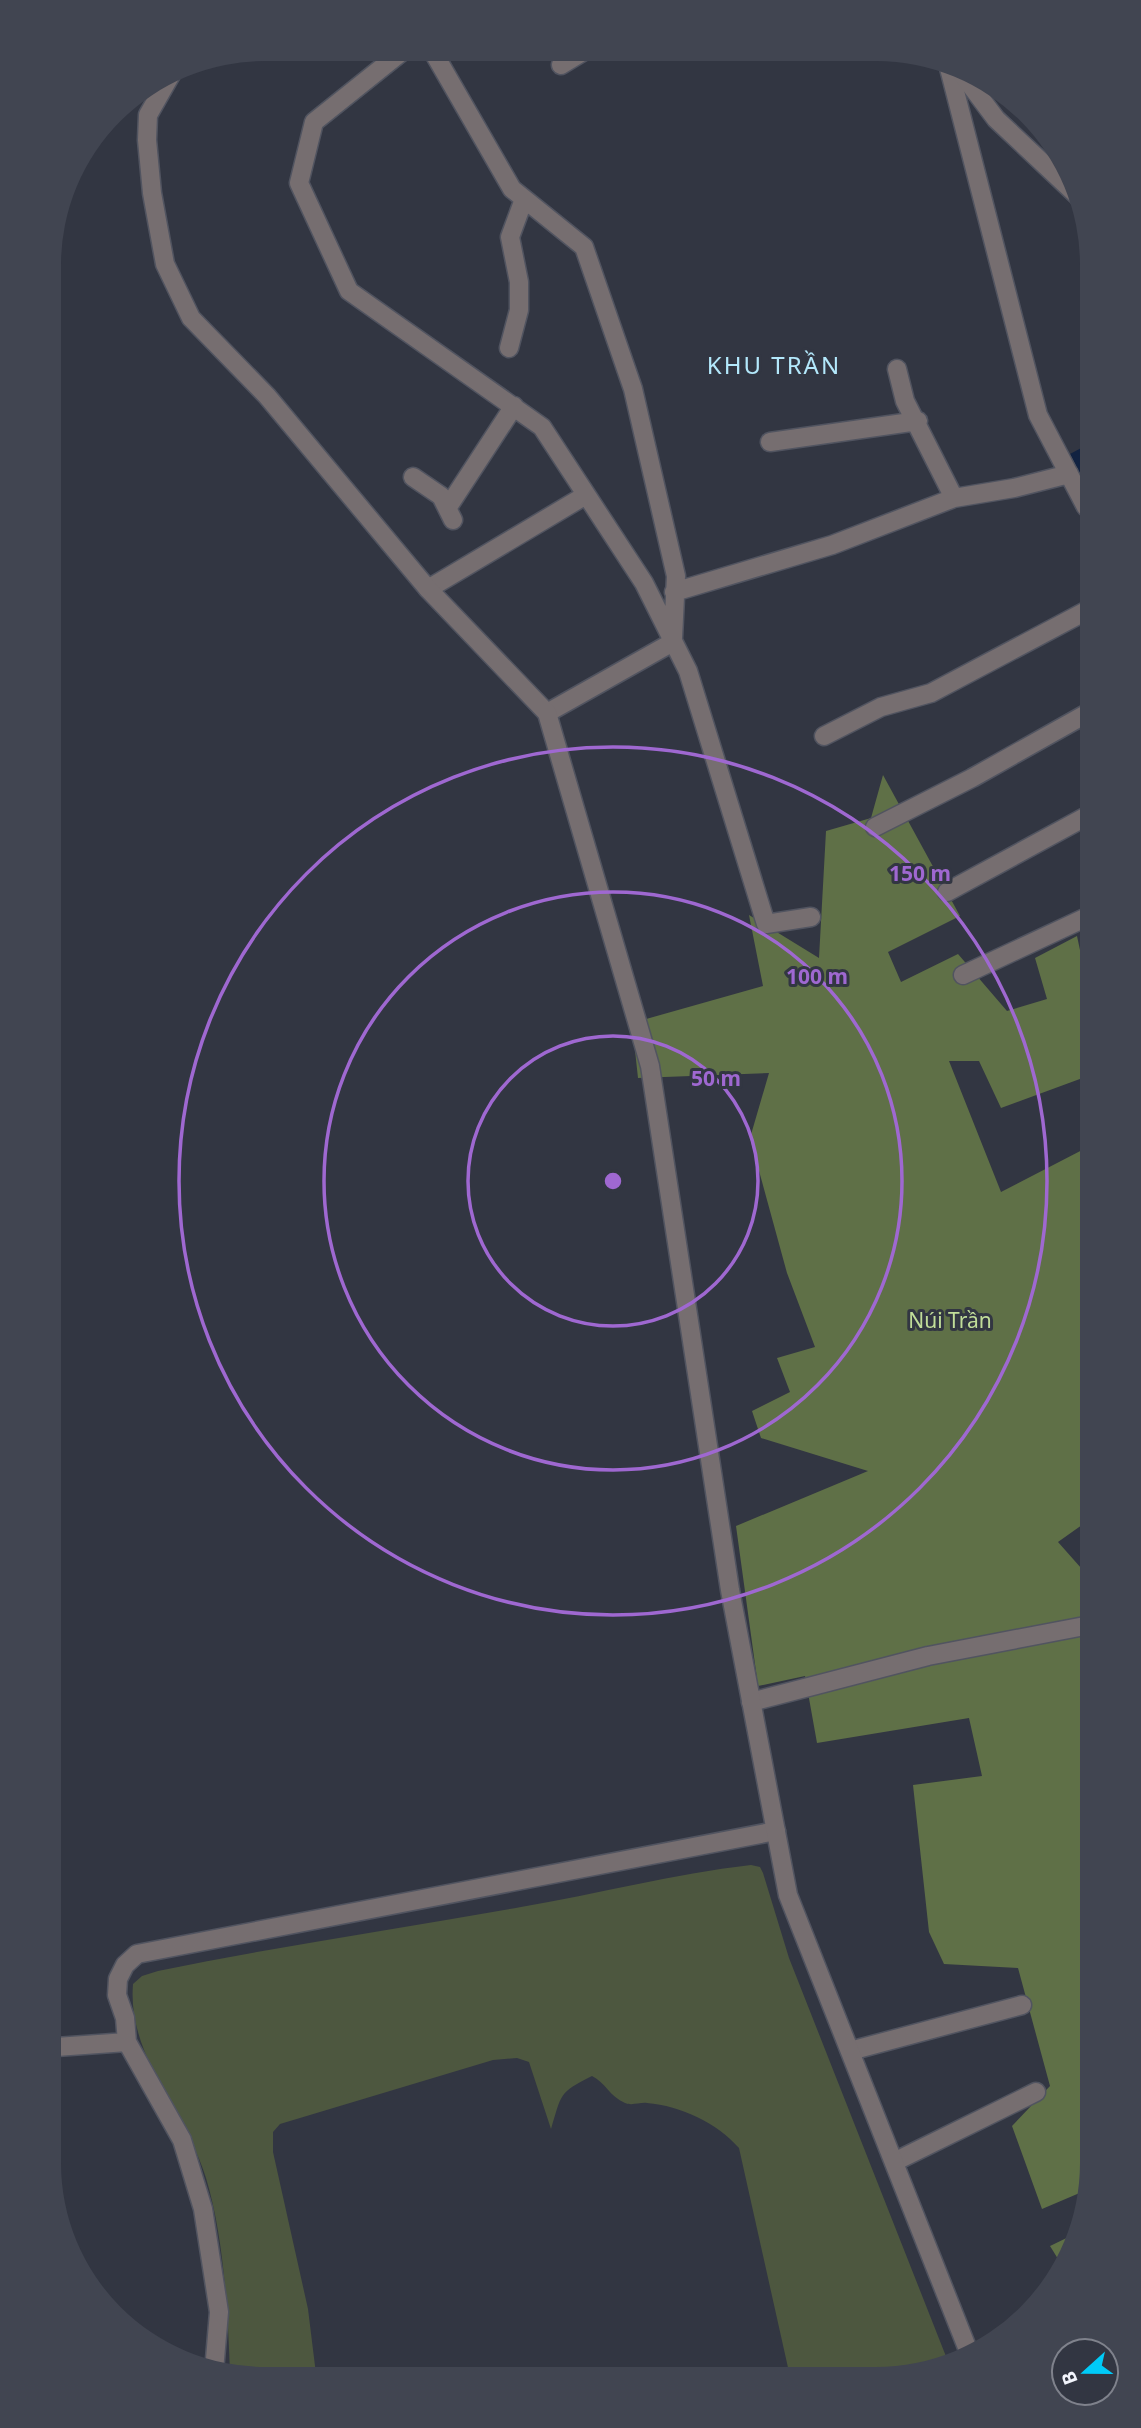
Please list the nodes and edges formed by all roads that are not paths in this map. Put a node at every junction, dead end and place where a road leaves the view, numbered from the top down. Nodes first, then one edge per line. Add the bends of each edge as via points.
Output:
1 (567, 61) edge
2 (389, 62) edge
3 (439, 62) edge
4 (561, 65) dead end
5 (951, 76) edge
6 (971, 85) edge
7 (163, 89) edge
8 (1060, 179) edge
9 (524, 199) junction
10 (509, 348) dead end
11 (897, 369) dead end
12 (514, 407) junction
13 (918, 421) junction
14 (770, 442) dead end
15 (1069, 474) junction
16 (413, 477) dead end
17 (586, 495) junction
18 (1080, 495) edge
19 (954, 498) junction
20 (428, 589) junction
21 (674, 592) junction
22 (1080, 614) edge
23 (673, 642) junction
24 (547, 713) junction
25 (1080, 718) edge
26 (824, 736) dead end
27 (1080, 820) edge
28 (875, 827) dead end
29 (947, 892) dead end
30 (811, 917) dead end
31 (1080, 920) edge
32 (963, 975) dead end
33 (1079, 1627) edge
34 (751, 1702) junction
35 (776, 1830) junction
36 (1022, 2005) dead end
37 (127, 2042) junction
38 (61, 2047) edge
39 (850, 2051) junction
40 (1037, 2092) dead end
41 (894, 2162) junction
42 (967, 2346) edge
43 (215, 2360) edge

1 - 4 street
2 - 12 street via 314,122 299,183 349,291
3 - 9 street via 512,189
5 - 15 street via 1038,415
6 - 8 street via 996,119
7 - 20 street via 148,115 148,140 165,264 177,293 191,318 267,396
9 - 10 street via 510,237 520,282 519,310
9 - 21 street via 584,247 633,389 676,576
11 - 13 street via 905,401
12 - 16 street via 450,513 441,496
12 - 17 street via 542,427
13 - 14 street
13 - 19 street
15 - 18 street
15 - 19 street
17 - 20 street
17 - 23 street via 644,583
19 - 21 street via 832,545
20 - 24 street
21 - 23 street
22 - 26 street via 931,693 881,707
23 - 24 street
23 - 30 street via 688,671 766,924
24 - 34 street via 650,1066
25 - 28 street
27 - 29 street
31 - 32 street
33 - 34 street via 928,1656
34 - 35 street
35 - 37 street via 137,1954 118,1979
35 - 39 street via 788,1895
36 - 39 street
37 - 38 street
37 - 43 street via 182,2140 194,2175 219,2312
39 - 41 street
40 - 41 street
41 - 42 street

